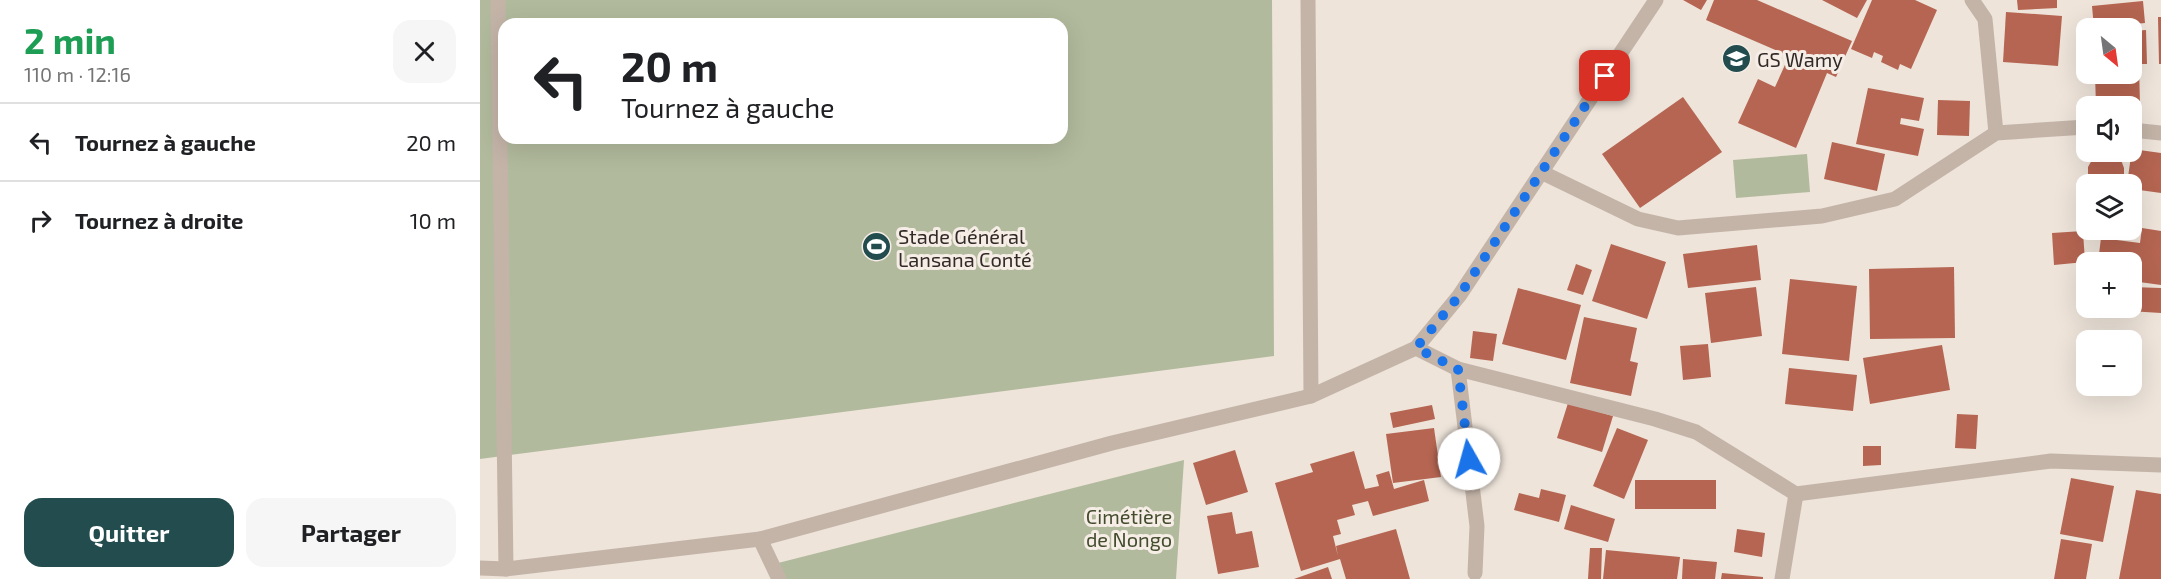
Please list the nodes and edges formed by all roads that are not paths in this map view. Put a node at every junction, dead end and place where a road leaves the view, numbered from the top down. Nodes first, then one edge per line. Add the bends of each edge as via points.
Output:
1 (498, 0) edge
2 (1308, 0) edge
3 (1656, 0) edge
4 (1972, 0) edge
5 (498, 18) edge
6 (2076, 128) edge
7 (2142, 131) edge
8 (1996, 133) junction
9 (2161, 134) edge
10 (500, 144) edge
11 (1541, 172) junction
12 (1416, 348) junction
13 (1458, 369) junction
14 (1311, 396) junction
15 (2161, 465) edge
16 (1796, 494) junction
17 (760, 539) junction
18 (480, 568) edge
19 (506, 568) junction
20 (1475, 573) dead end
21 (779, 579) edge
22 (1782, 579) edge

1 - 5 street
2 - 14 street
3 - 11 street
4 - 8 street via 1985,19
6 - 8 street
7 - 9 street
8 - 11 street via 1895,199 1822,216 1678,228 1638,219
10 - 19 street
11 - 12 street via 1459,296
12 - 13 street
12 - 14 street
13 - 16 street via 1696,432
13 - 20 street via 1477,526
14 - 17 street via 1112,443
15 - 16 street via 2051,461
16 - 22 street
17 - 19 street
17 - 21 street
18 - 19 street

